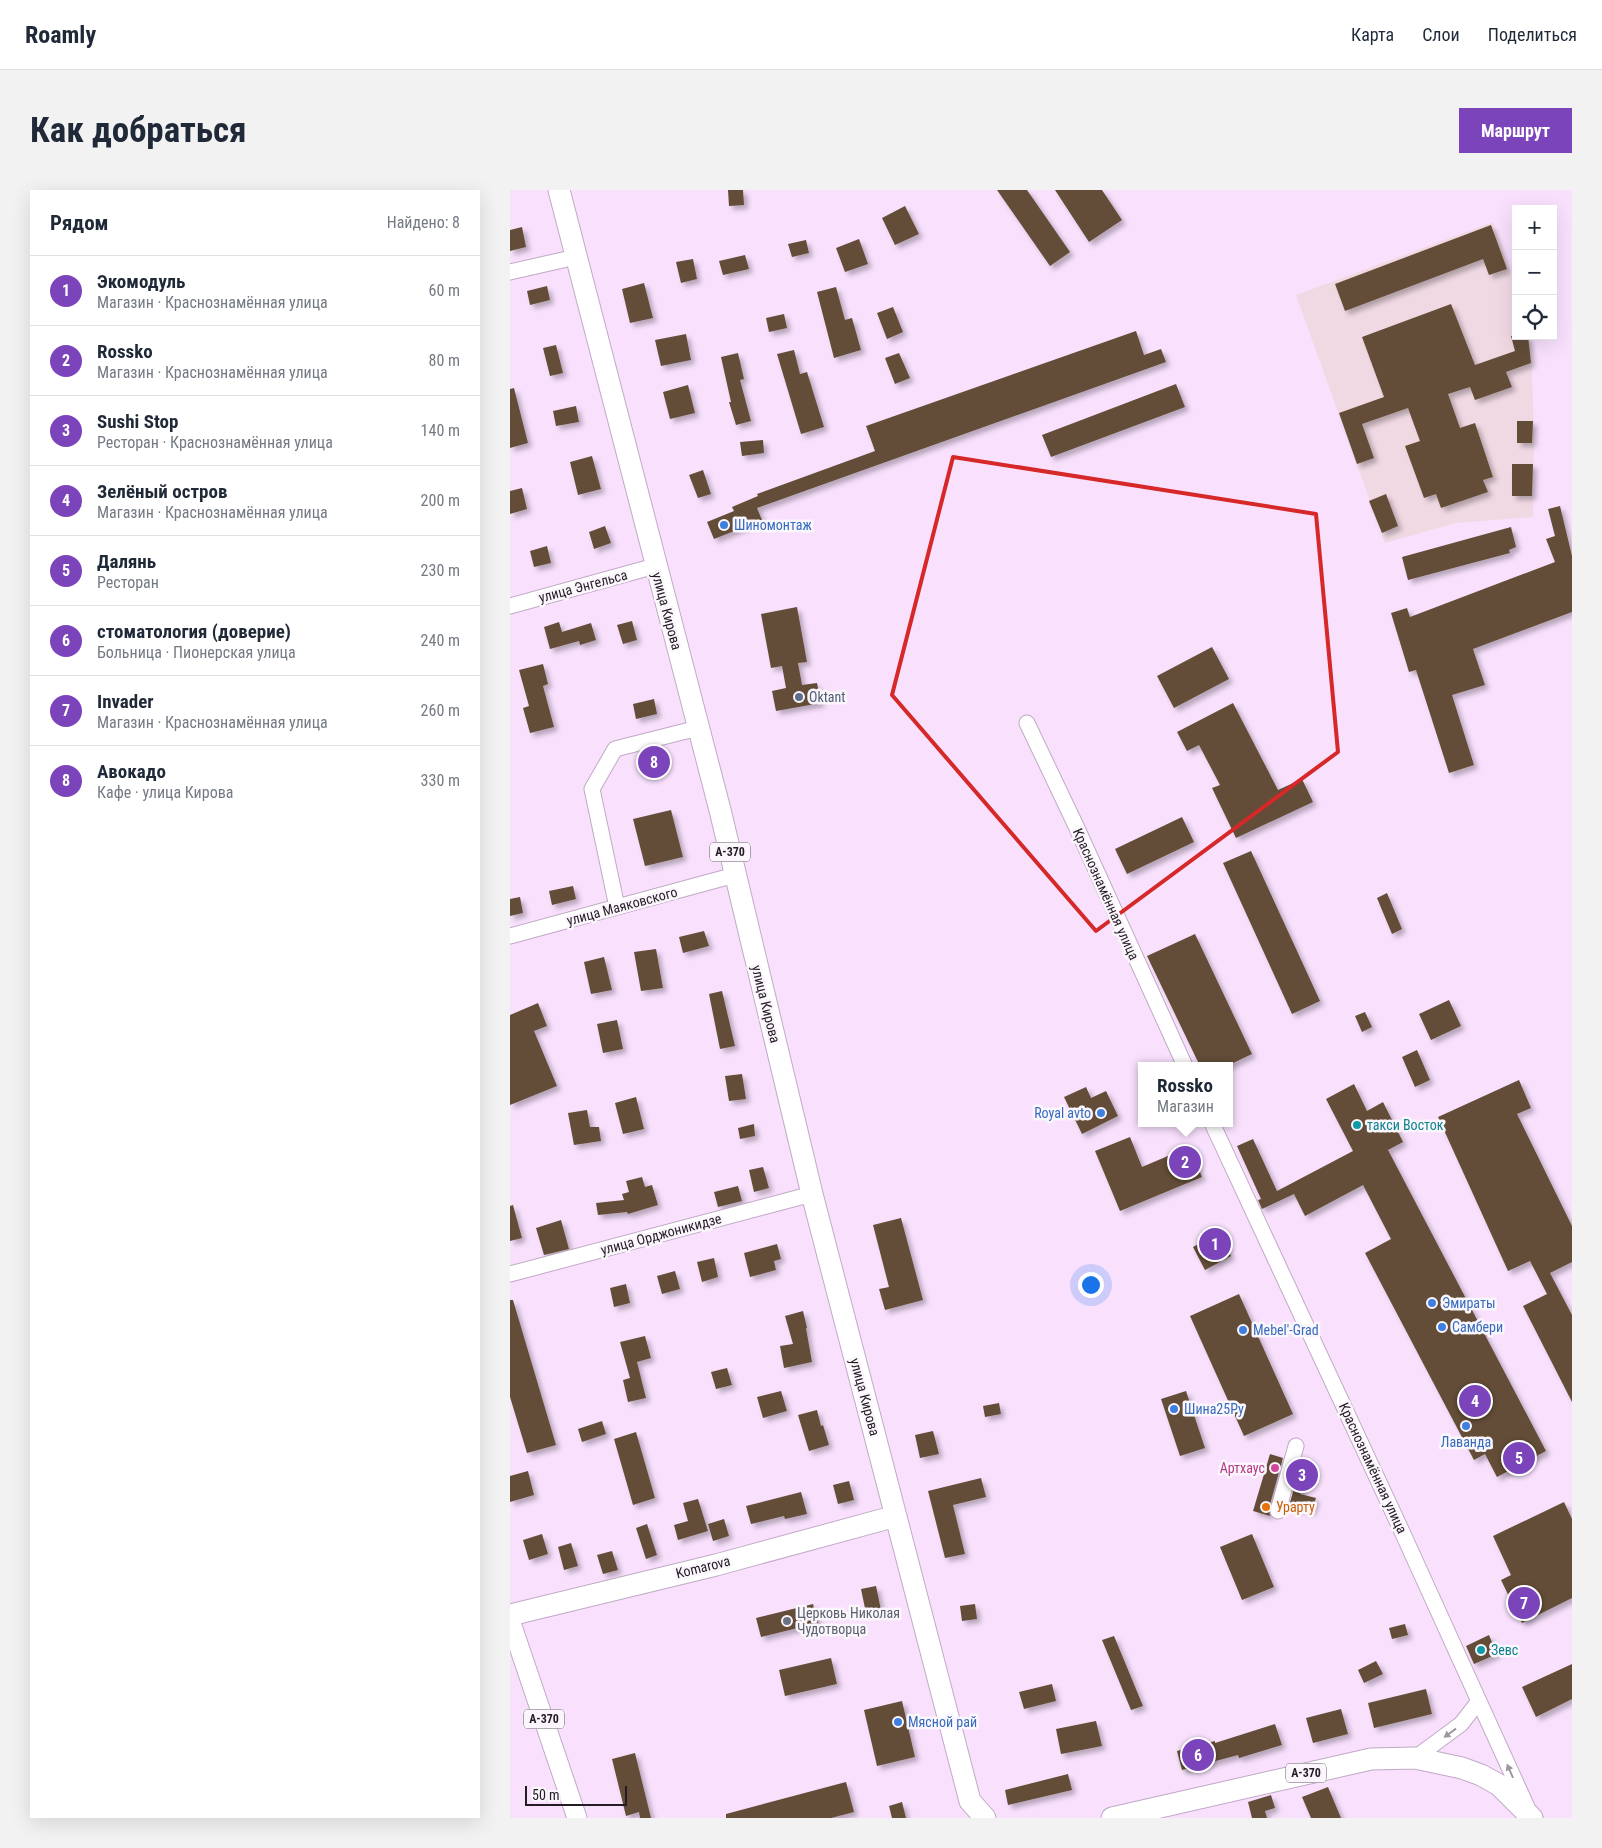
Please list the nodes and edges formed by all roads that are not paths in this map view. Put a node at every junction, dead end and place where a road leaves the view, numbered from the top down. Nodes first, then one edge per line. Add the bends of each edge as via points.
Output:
1 (559, 190) edge
2 (576, 257) junction
3 (510, 272) edge
4 (656, 566) junction
5 (510, 606) edge
6 (1027, 723) dead end
7 (698, 728) junction
8 (735, 875) junction
9 (617, 907) junction
10 (510, 936) edge
11 (1183, 1062) edge
12 (1214, 1127) edge
13 (812, 1194) junction
14 (510, 1274) edge
15 (1296, 1446) dead end
16 (1278, 1511) dead end
17 (896, 1516) junction
18 (510, 1614) edge
19 (510, 1620) edge
20 (1479, 1701) junction
21 (1415, 1758) junction
22 (972, 1809) edge
23 (1531, 1817) edge
24 (577, 1818) edge
25 (985, 1818) edge
26 (1112, 1818) edge

1 - 2 highway, улица Кирова / А-370
2 - 3 street
2 - 4 highway, улица Кирова / А-370
4 - 5 street, улица Энгельса
4 - 7 highway, улица Кирова / А-370
6 - 11 street, Краснознамённая улица
7 - 8 highway, улица Кирова / А-370
7 - 9 street via 615,749 592,789
8 - 9 street, улица Маяковского
8 - 13 highway, улица Кирова / А-370
9 - 10 street, улица Маяковского
12 - 20 street, Краснознамённая улица
13 - 14 street, улица Орджоникидзе
13 - 17 highway, улица Кирова / А-370
15 - 16 street
17 - 18 highway, Komarova via 716,1565
17 - 22 highway, улица Кирова / А-370
19 - 24 main road, А-370
20 -> 21 street via 1461,1724
23 -> 20 street, Краснознамённая улица
21 - 23 highway, Краснознамённая улица / А-370 via 1481,1775 1499,1785
21 - 26 highway, А-370 via 1371,1759
22 - 25 highway, А-370

